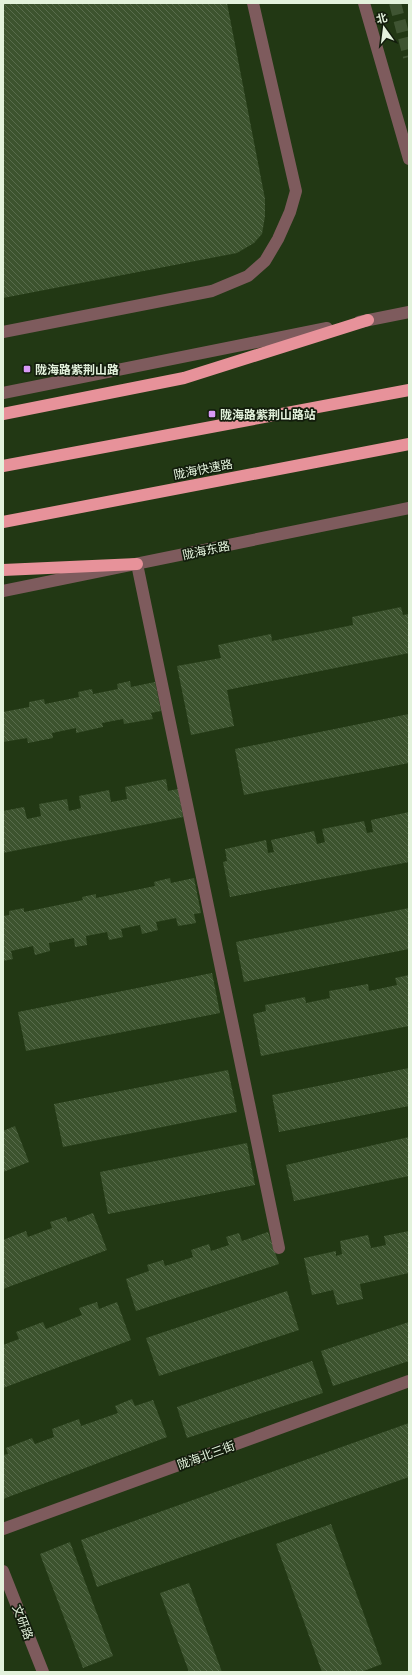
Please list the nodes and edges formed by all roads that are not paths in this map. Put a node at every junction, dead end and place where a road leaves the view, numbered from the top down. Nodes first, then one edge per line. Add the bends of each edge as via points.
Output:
1 (253, 3) edge
2 (364, 3) edge
3 (409, 159) edge
4 (409, 312) edge
5 (368, 320) junction
6 (3, 332) edge
7 (409, 390) edge
8 (3, 393) edge
9 (3, 414) edge
10 (409, 444) edge
11 (3, 466) edge
12 (409, 508) edge
13 (3, 522) edge
14 (137, 564) junction
15 (3, 570) edge
16 (3, 591) edge
17 (279, 1248) dead end
18 (409, 1381) edge
19 (3, 1529) edge
20 (3, 1571) edge
21 (43, 1672) edge

1 - 6 street via 296,190 290,212 265,261 248,276 212,291
2 - 3 street
4 - 5 street
5 - 8 street
5 - 9 highway via 184,378
7 - 11 highway
10 - 13 highway, 陇海快速路
12 - 14 street, 陇海东路
14 - 15 highway
14 - 16 street, 陇海东路
14 - 17 street
18 - 19 street, 陇海北三街
20 - 21 street, 文研路

